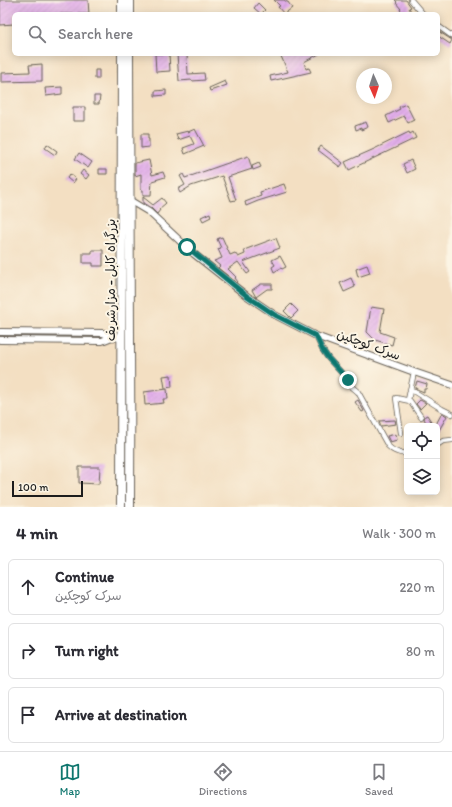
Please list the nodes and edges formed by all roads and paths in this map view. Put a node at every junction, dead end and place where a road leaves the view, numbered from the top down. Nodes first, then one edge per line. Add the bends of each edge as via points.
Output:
1 (122, 0) edge
2 (130, 0) edge
3 (411, 0) edge
4 (122, 12) edge
5 (130, 12) edge
6 (421, 12) edge
7 (440, 27) edge
8 (452, 36) edge
9 (122, 56) edge
10 (130, 56) edge
11 (129, 200) junction
12 (0, 332) edge
13 (316, 336) junction
14 (112, 337) junction
15 (121, 338) junction
16 (0, 340) edge
17 (414, 372) junction
18 (452, 385) edge
19 (410, 389) junction
20 (408, 400) junction
21 (452, 414) edge
22 (421, 417) dead end
23 (401, 433) dead end
24 (452, 440) edge
25 (440, 443) edge
26 (404, 453) edge
27 (121, 507) edge
28 (130, 507) edge

1 - 4 highway
2 - 5 highway
3 - 6 street
7 - 8 street
9 - 15 highway, بزرگراه کابل - مزارشریف
10 - 11 highway, بزرگراه کابل - مزارشریف
11 - 13 main road, سرک کوچکین via 149,212 194,254 247,296 275,315
11 - 28 highway, بزرگراه کابل - مزارشریف
12 - 14 main road via 103,333
13 - 17 main road, سرک کوچکین
13 - 26 street via 328,358 358,392 388,446
14 - 15 main road
14 - 16 main road via 102,341
15 - 27 highway, بزرگراه کابل - مزارشریف
17 - 18 main road, سرک کوچکین
17 - 19 street
19 - 20 street
19 - 21 street
20 - 22 street
20 - 23 street via 396,398
24 - 25 street

